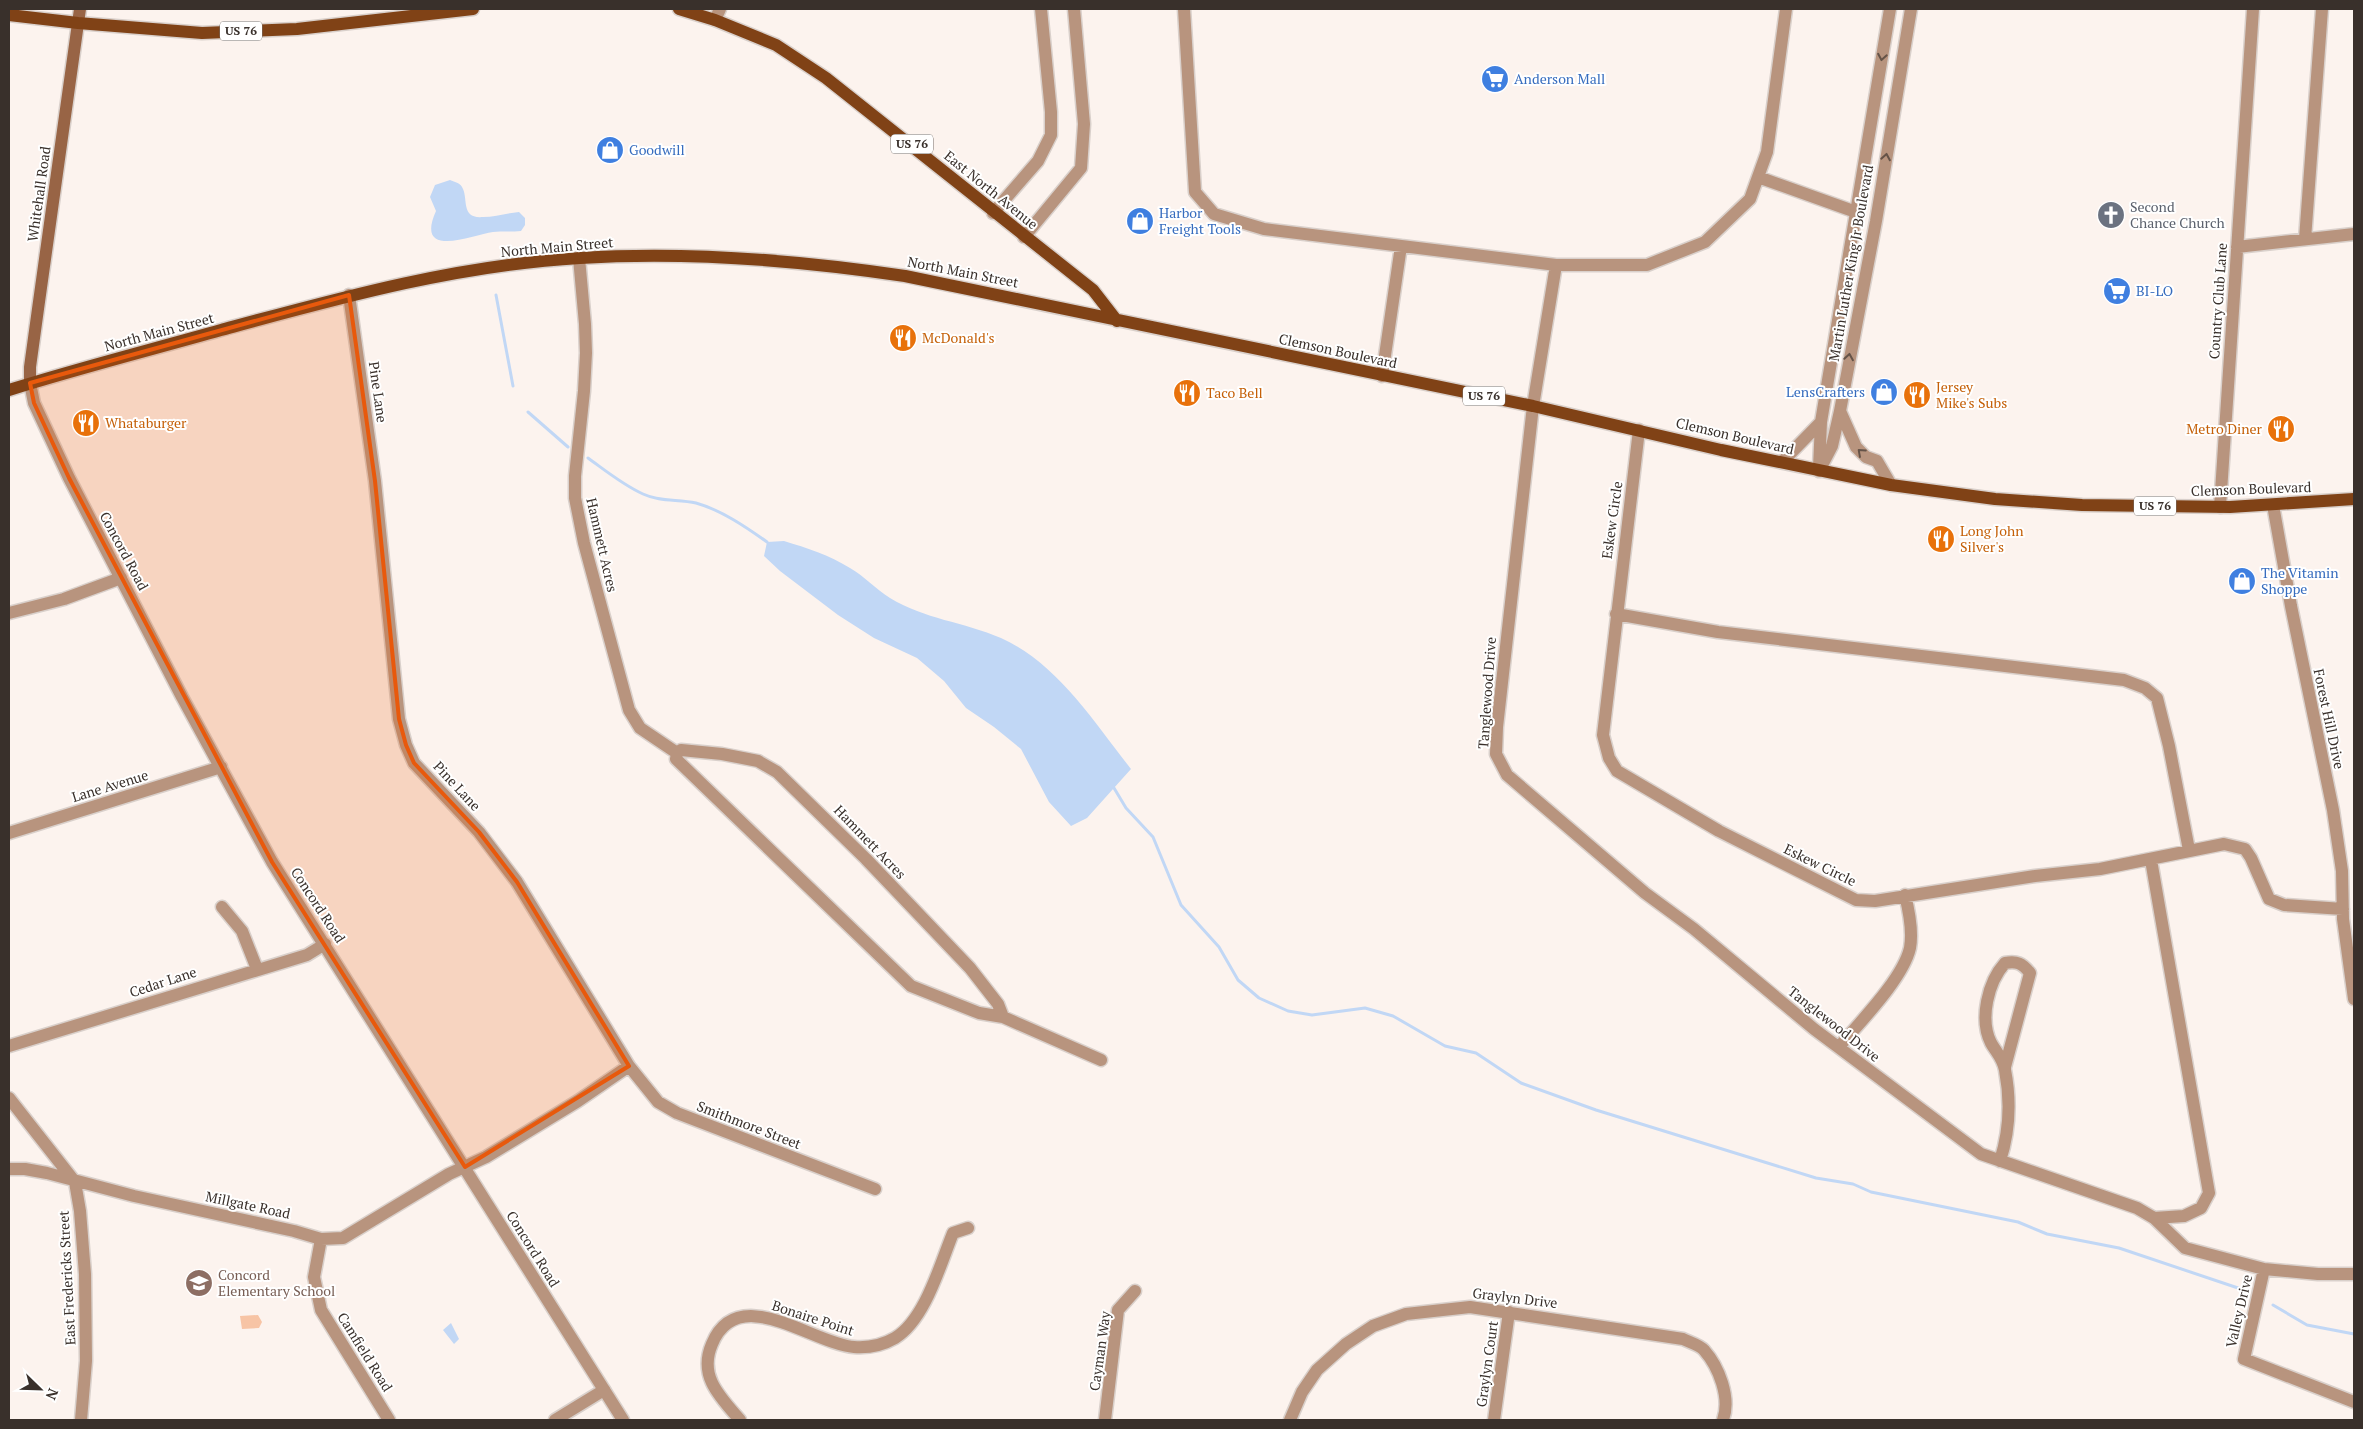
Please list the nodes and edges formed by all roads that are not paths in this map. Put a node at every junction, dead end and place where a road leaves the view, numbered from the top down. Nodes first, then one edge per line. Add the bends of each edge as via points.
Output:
1 (80, 9) edge
2 (473, 9) edge
3 (680, 9) edge
4 (1041, 9) edge
5 (1074, 9) edge
6 (1184, 9) edge
7 (1786, 9) edge
8 (1890, 9) edge
9 (1911, 9) edge
10 (2253, 9) edge
11 (2322, 9) edge
12 (718, 14) edge
13 (9, 15) edge
14 (78, 23) junction
15 (1758, 176) junction
16 (1856, 212) junction
17 (994, 213) junction
18 (2354, 234) edge
19 (1024, 237) junction
20 (2305, 238) junction
21 (1401, 246) junction
22 (2236, 247) junction
23 (579, 258) junction
24 (1556, 265) junction
25 (349, 295) junction
26 (1117, 321) junction
27 (1382, 376) junction
28 (30, 383) junction
29 (9, 390) edge
30 (1533, 406) junction
31 (1840, 412) junction
32 (1821, 422) junction
33 (1639, 430) junction
34 (1782, 462) junction
35 (1819, 471) junction
36 (1891, 485) junction
37 (2354, 499) edge
38 (2273, 505) junction
39 (2220, 507) junction
40 (121, 578) junction
41 (9, 613) edge
42 (1616, 614) junction
43 (677, 753) junction
44 (221, 767) junction
45 (9, 833) edge
46 (2189, 850) junction
47 (2151, 860) junction
48 (1905, 895) junction
49 (222, 906) dead end
50 (2343, 908) junction
51 (325, 944) junction
52 (257, 969) junction
53 (2354, 999) edge
54 (1003, 1016) junction
55 (9, 1046) edge
56 (1839, 1047) junction
57 (1100, 1060) dead end
58 (629, 1066) junction
59 (2005, 1067) junction
60 (9, 1098) edge
61 (2000, 1161) junction
62 (465, 1167) junction
63 (9, 1169) edge
64 (75, 1182) junction
65 (875, 1189) dead end
66 (2154, 1218) junction
67 (968, 1228) dead end
68 (321, 1239) junction
69 (2264, 1269) junction
70 (2354, 1274) edge
71 (1135, 1291) dead end
72 (1509, 1312) junction
73 (604, 1390) junction
74 (2354, 1402) edge
75 (81, 1420) edge
76 (389, 1420) edge
77 (555, 1420) edge
78 (623, 1420) edge
79 (740, 1420) edge
80 (1105, 1420) edge
81 (1290, 1420) edge
82 (1494, 1420) edge
83 (1723, 1420) edge

1 - 14 main road, Whitehall Road
2 - 14 main road, US 76 via 297,29 202,33
3 - 12 main road, East North Avenue / US 76
4 - 17 street via 1051,135 1038,161
5 - 19 street via 1084,124 1081,168
6 - 21 street via 1195,192 1214,214 1264,229
7 - 15 street via 1767,152
8 -> 16 street, Martin Luther King Jr Boulevard
31 -> 9 street, Martin Luther King Jr Boulevard
10 - 22 street, Country Club Lane
11 - 20 street
12 - 17 main road, East North Avenue / US 76 via 776,45 826,78
13 - 14 main road, US 76
14 - 28 main road, Whitehall Road via 36,318
15 - 16 street
15 - 24 street via 1750,199 1705,242 1647,265
16 - 32 street, Martin Luther King Jr Boulevard
17 - 19 main road, East North Avenue / US 76
18 - 20 street
19 - 26 main road, East North Avenue / US 76 via 1094,290
20 - 22 street
21 - 24 street
21 - 27 street
22 - 39 street, Country Club Lane
23 - 25 main road, North Main Street via 436,276
23 - 26 main road, North Main Street via 662,255 751,257 824,264 905,276
23 - 43 street, Hammett Acres via 586,353 575,498 629,710 640,728
24 - 30 street, Tanglewood Drive
25 - 28 main road, North Main Street
25 - 58 street, Pine Lane via 375,481 399,719 406,745 414,763 479,832 517,882
26 - 27 main road, Clemson Boulevard / US 76
27 - 30 main road, Clemson Boulevard / US 76
28 - 29 main road, North Main Street
28 - 40 street, Concord Road via 34,403 46,430
30 - 33 main road, Clemson Boulevard / US 76
30 - 56 street, Tanglewood Drive via 1496,754 1507,775 1645,893
31 - 35 street, Martin Luther King Jr Boulevard via 1832,446
36 -> 31 street via 1877,461 1866,457 1856,447
32 - 34 street
32 - 35 street, Martin Luther King Jr Boulevard
33 - 34 main road, Clemson Boulevard / US 76
33 - 42 street, Eskew Circle
34 - 35 main road, Clemson Boulevard / US 76
35 - 36 main road, Clemson Boulevard / US 76
36 - 39 main road, Clemson Boulevard / US 76 via 2054,504
37 - 38 main road, Clemson Boulevard / US 76
38 - 39 main road, Clemson Boulevard / US 76
38 - 50 street, Forest Hill Drive via 2333,810 2342,871
40 - 41 street via 64,599
40 - 44 street, Concord Road
42 - 46 street via 1718,632 2124,680 2145,688 2156,698 2171,755
42 - 48 street, Eskew Circle via 1603,735 1609,758 1617,771 1719,831 1856,900 1875,901
43 - 54 street, Hammett Acres via 676,759 910,986 979,1013
43 - 54 street, Hammett Acres via 681,750 722,754 758,761 777,772 970,968 998,1004
44 - 45 street, Lane Avenue
44 - 51 street, Concord Road via 272,862
46 - 47 street, Eskew Circle
46 - 50 street, Eskew Circle via 2224,844 2245,849 2269,899 2284,905
47 - 48 street, Eskew Circle
47 - 66 street via 2209,1193 2201,1208 2184,1216
48 - 56 street via 1910,915 1910,948 1900,972
49 - 52 street via 242,931
50 - 53 street, Forest Hill Drive
51 - 52 street, Cedar Lane via 307,954
51 - 62 street, Concord Road
52 - 55 street, Cedar Lane
54 - 57 street, Hammett Acres
56 - 61 street, Tanglewood Drive via 1981,1154
58 - 62 street via 570,1106
58 - 65 street, Smithmore Street via 658,1102 677,1113
59 - 59 street via 2030,973 2015,962 2005,963 1996,973 1986,1009 1991,1042
59 - 61 street via 2010,1120
60 - 64 street, East Fredericks Street
61 - 66 street, Tanglewood Drive via 2137,1208
62 - 68 street, Millgate Road via 343,1238
62 - 73 street, Concord Road
63 - 64 street, Millgate Road via 39,1172
64 - 68 street, Millgate Road
64 - 75 street, East Fredericks Street via 85,1274 86,1361
66 - 69 street via 2185,1248
67 - 79 street, Bonaire Point via 953,1233 914,1320 895,1338 883,1344 840,1345 762,1316 744,1317 728,1324 713,1342 707,1365 714,1390
68 - 76 street, Camfield Road via 314,1277 321,1310
69 - 70 street
69 - 74 street, Valley Drive via 2244,1359
71 - 80 street, Cayman Way via 1118,1310
72 - 81 street, Graylyn Drive via 1470,1306 1406,1314 1373,1326 1346,1344 1317,1370 1302,1392
72 - 82 street, Graylyn Court
72 - 83 street, Graylyn Drive via 1683,1339 1704,1349 1725,1388
73 - 77 street
73 - 78 street, Concord Road

